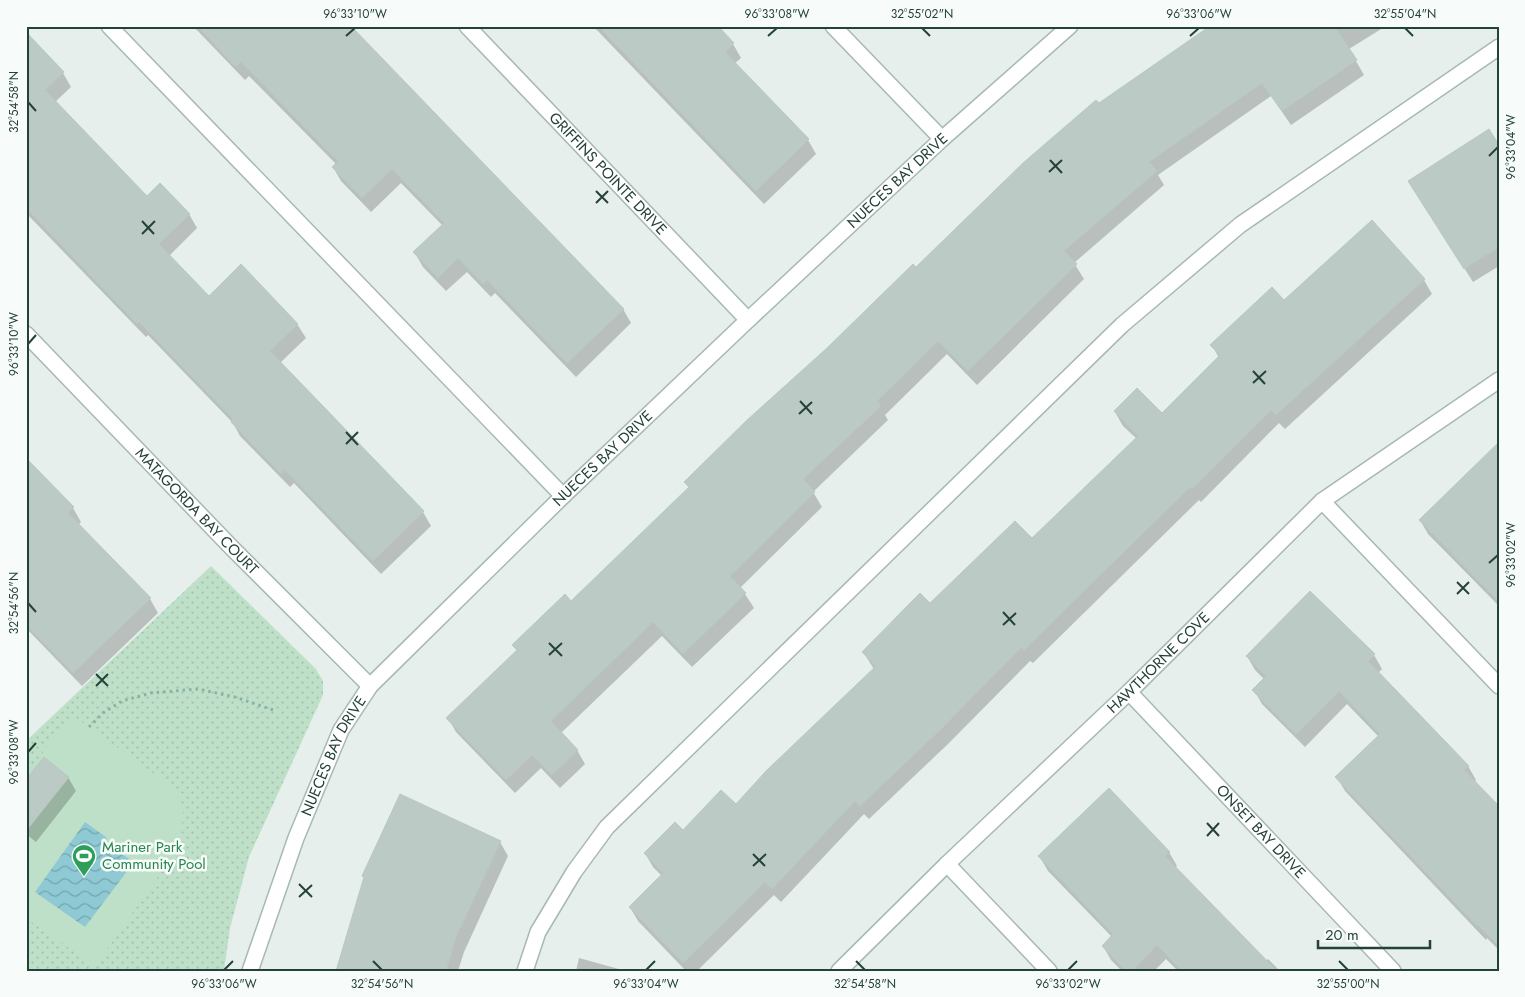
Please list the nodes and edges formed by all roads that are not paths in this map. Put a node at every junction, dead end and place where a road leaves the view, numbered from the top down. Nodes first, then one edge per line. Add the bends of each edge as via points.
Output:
1 (109, 26) edge
2 (468, 26) edge
3 (833, 26) edge
4 (1070, 26) edge
5 (1499, 47) edge
6 (942, 139) junction
7 (748, 320) junction
8 (26, 334) edge
9 (1499, 380) edge
10 (562, 496) junction
11 (1322, 501) junction
12 (370, 686) junction
13 (1499, 686) edge
14 (1129, 692) junction
15 (947, 864) junction
16 (250, 971) edge
17 (525, 971) edge
18 (839, 971) edge
19 (1049, 971) edge
20 (1393, 971) edge

1 - 10 street
2 - 7 street, GRIFFINS POINTE DRIVE
3 - 6 street
4 - 6 street, NUECES BAY DRIVE
5 - 17 street via 1240,225 1122,325 607,827 574,872 538,932
6 - 7 street, NUECES BAY DRIVE
7 - 10 street, NUECES BAY DRIVE
8 - 12 street, MATAGORDA BAY COURT
9 - 11 street, HAWTHORNE COVE
10 - 12 street, NUECES BAY DRIVE
11 - 13 street
11 - 14 street, HAWTHORNE COVE
12 - 16 street, NUECES BAY DRIVE via 341,730 296,838
14 - 15 street, HAWTHORNE COVE
14 - 20 street, ONSET BAY DRIVE
15 - 18 street, HAWTHORNE COVE
15 - 19 street

